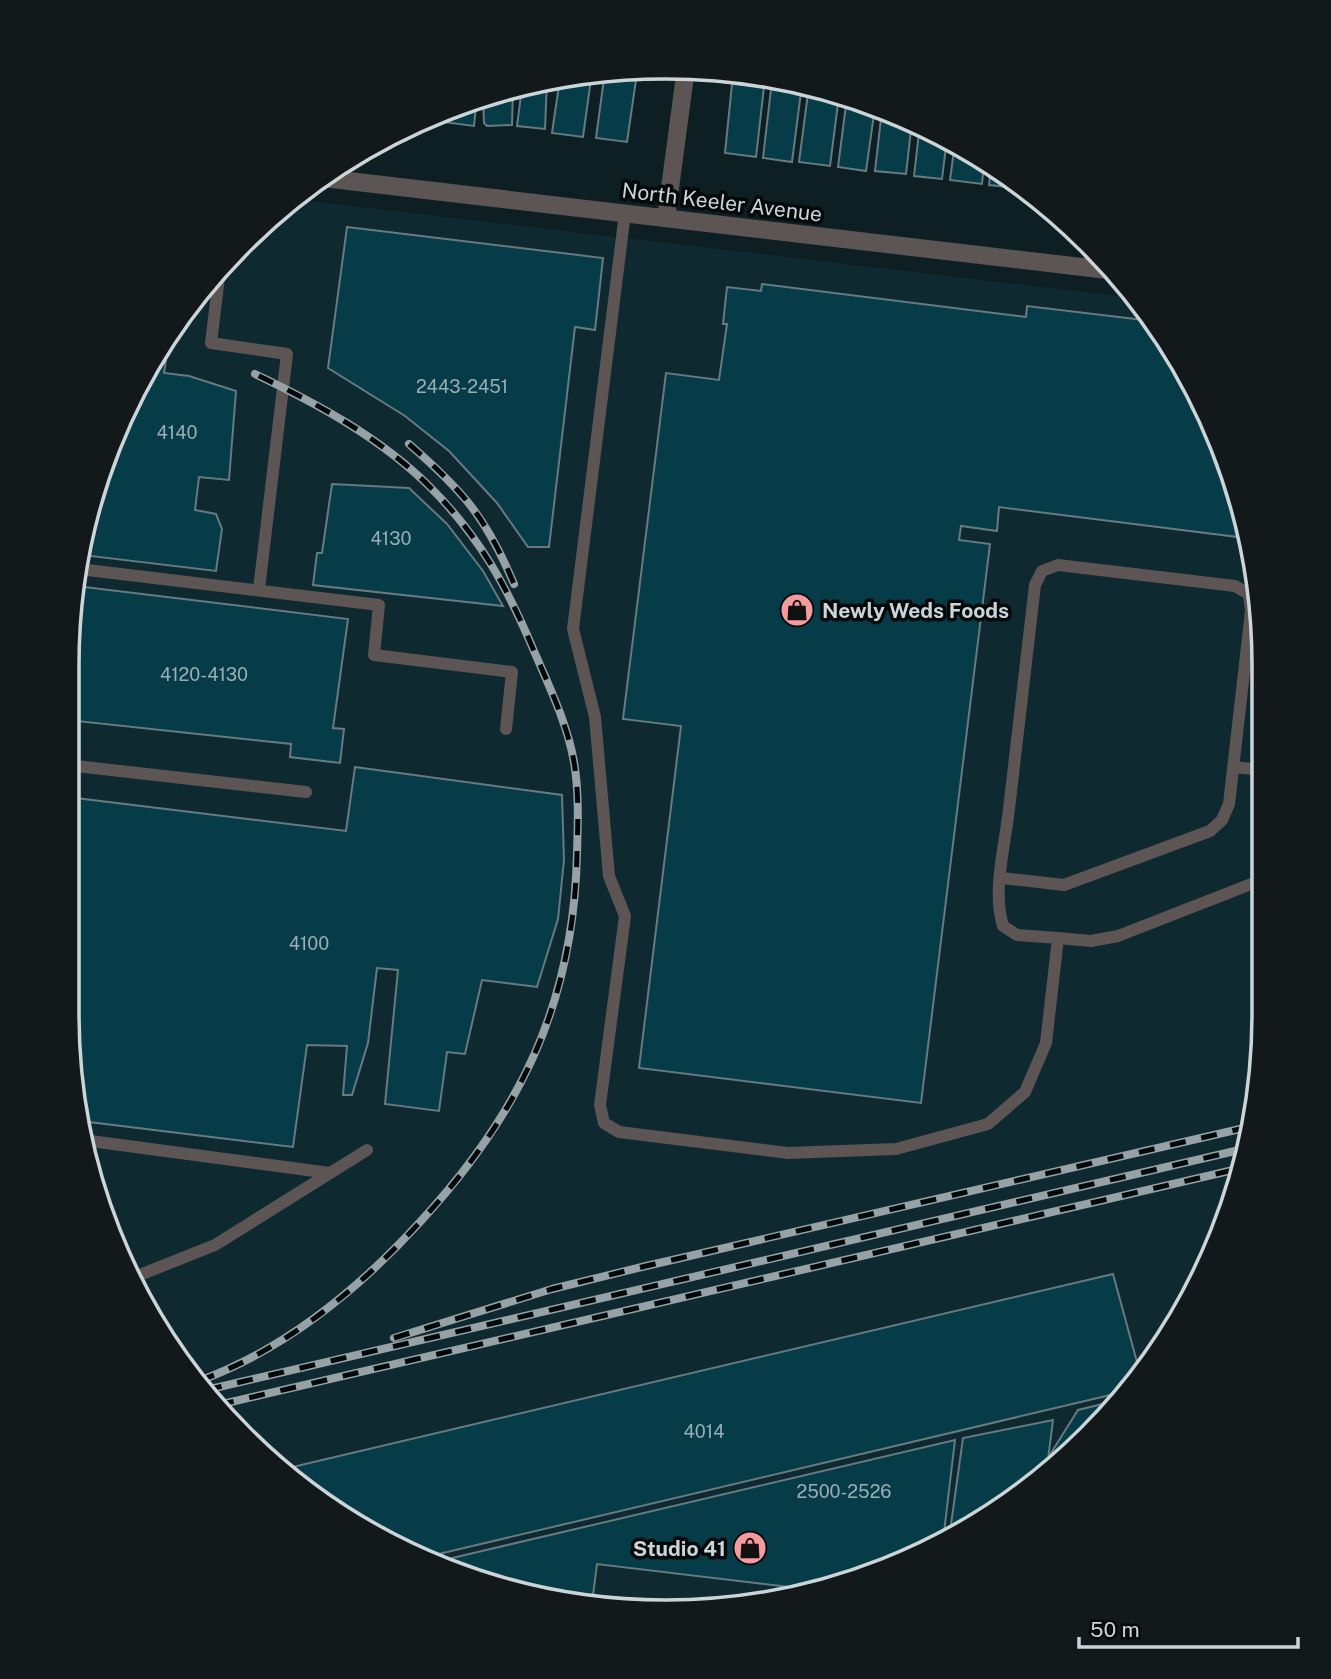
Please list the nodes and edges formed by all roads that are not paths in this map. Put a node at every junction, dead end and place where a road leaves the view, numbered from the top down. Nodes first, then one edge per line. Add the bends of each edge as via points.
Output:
1 (684, 79) edge
2 (338, 180) edge
3 (625, 213) junction
4 (666, 218) junction
5 (1097, 269) edge
6 (218, 286) edge
7 (87, 570) edge
8 (259, 589) junction
9 (1247, 593) edge
10 (1250, 619) edge
11 (506, 729) dead end
12 (79, 766) edge
13 (1233, 767) junction
14 (1252, 769) edge
15 (306, 792) dead end
16 (1002, 878) junction
17 (1252, 884) edge
18 (1058, 939) junction
19 (93, 1141) edge
20 (367, 1150) dead end
21 (330, 1173) junction
22 (140, 1275) edge

1 - 4 street
2 - 3 street, North Keeler Avenue
3 - 4 street, North Keeler Avenue
3 - 18 lane via 573,629 595,717 608,876 625,916 600,1105 604,1123 619,1132 788,1153 895,1149 988,1124 1025,1092 1046,1043
4 - 5 street, North Keeler Avenue
6 - 8 lane via 211,343 286,354
7 - 8 lane
8 - 11 lane via 379,605 374,654 512,672
9 - 16 lane via 1234,586 1058,565 1042,571 1035,585
10 - 13 lane
12 - 15 lane
13 - 14 lane
13 - 16 lane via 1228,804 1222,820 1210,831 1064,885
16 - 18 lane via 998,909 1003,926 1017,935
17 - 18 lane via 1118,936 1091,941
19 - 21 lane
20 - 21 lane
21 - 22 lane via 215,1245

